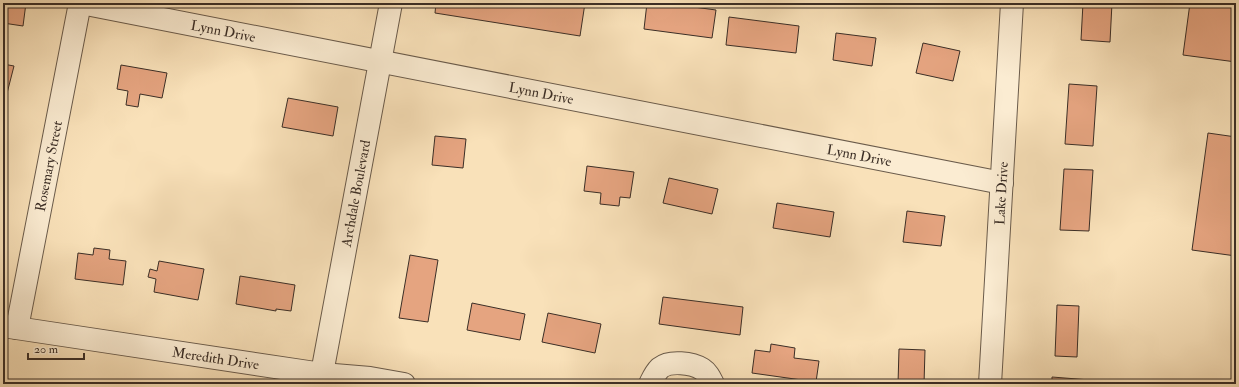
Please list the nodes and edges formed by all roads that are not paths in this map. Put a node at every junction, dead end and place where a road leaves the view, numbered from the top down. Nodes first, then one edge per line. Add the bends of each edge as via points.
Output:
1 (80, 3) edge
2 (391, 3) edge
3 (1012, 3) edge
4 (380, 62) junction
5 (1002, 183) junction
6 (10, 327) edge
7 (321, 379) edge
8 (404, 384) edge
9 (650, 384) edge
10 (713, 384) edge
11 (990, 384) edge

1 - 4 street, Lynn Drive
1 - 6 street, Rosemary Street
2 - 4 street, Archdale Boulevard
3 - 5 street, Lake Drive
4 - 5 street, Lynn Drive
4 - 7 street, Archdale Boulevard
5 - 11 street, Lake Drive
6 - 7 street, Meredith Drive
7 - 8 street, Meredith Drive via 370,378
9 - 10 street via 661,367 688,364 702,369 709,375

